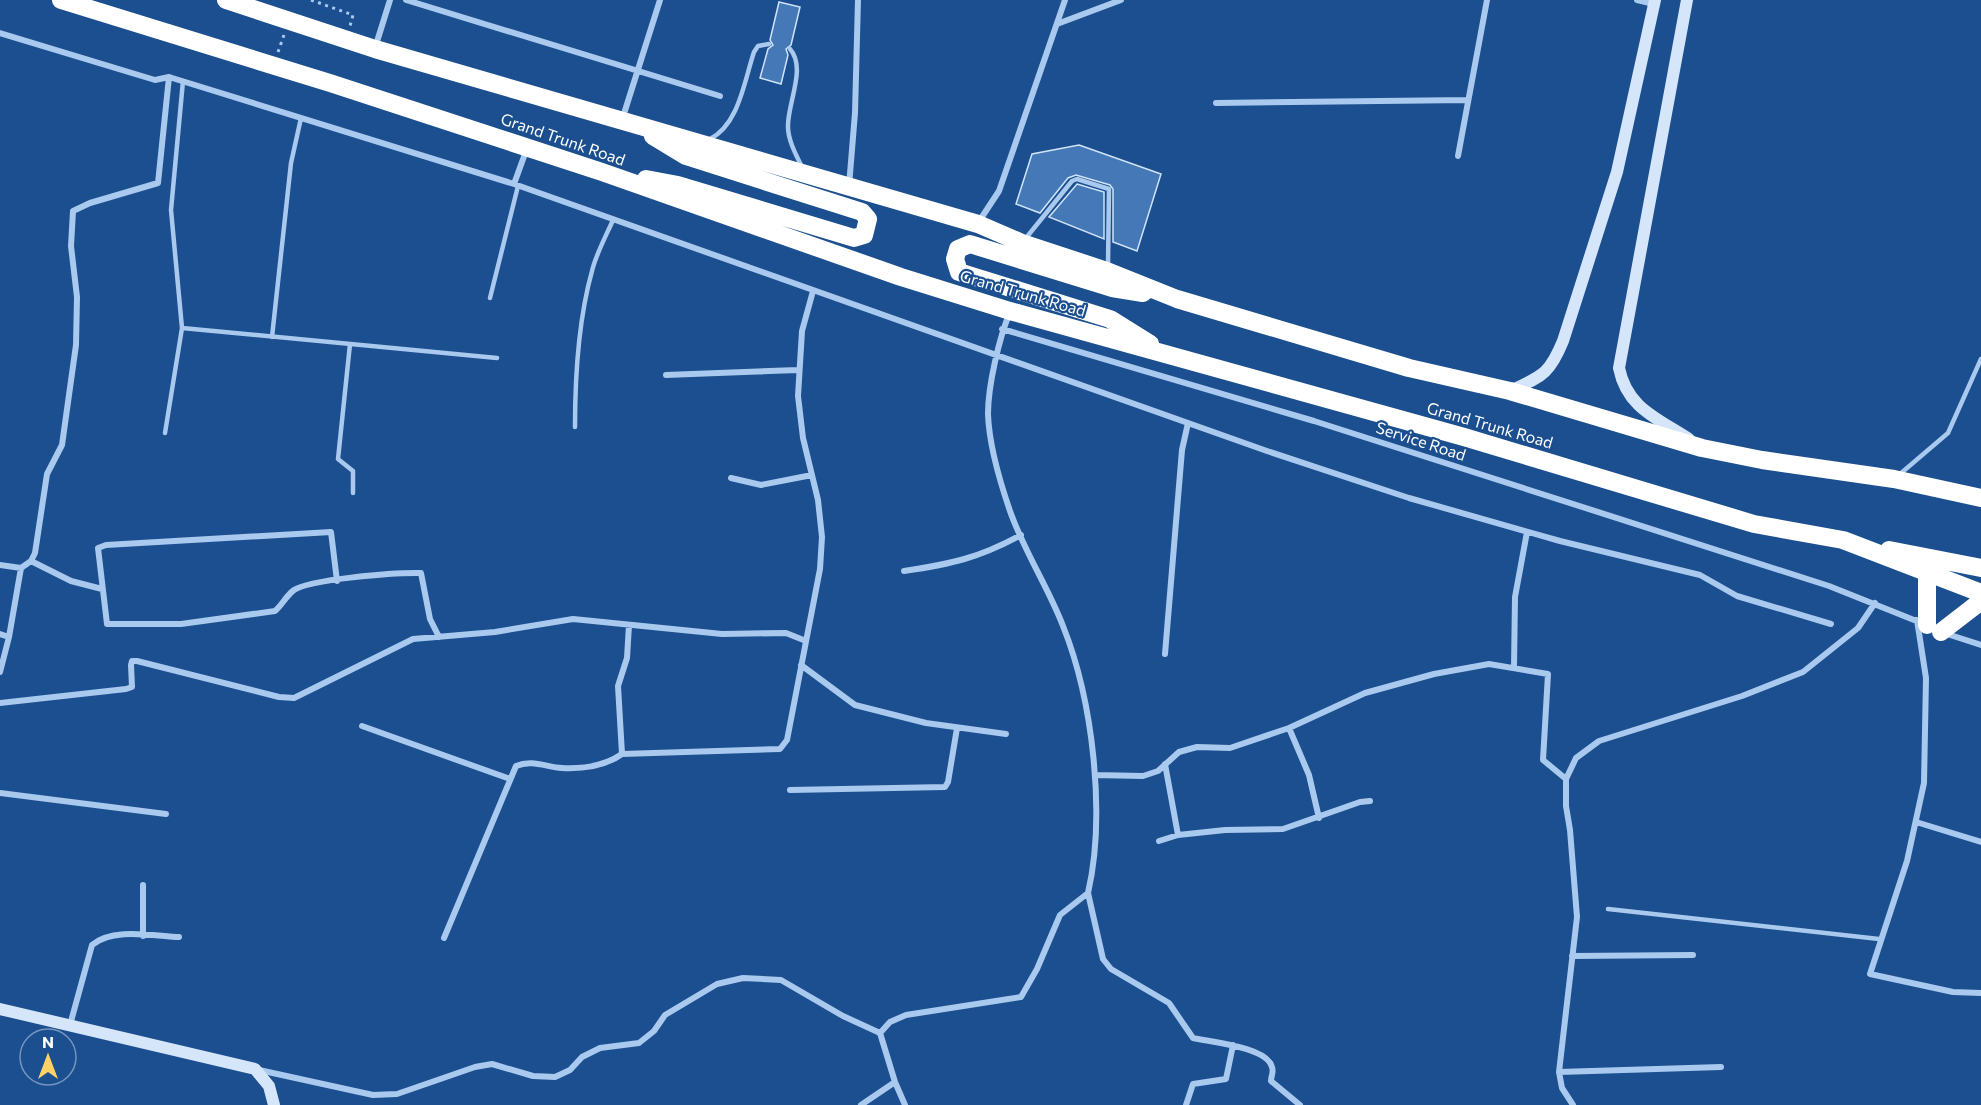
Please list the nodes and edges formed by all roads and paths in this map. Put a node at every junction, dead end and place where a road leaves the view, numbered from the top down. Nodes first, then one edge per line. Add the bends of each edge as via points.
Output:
1 (62, 0) edge
2 (227, 0) edge
3 (311, 0) edge
4 (390, 0) edge
5 (406, 0) edge
6 (660, 0) edge
7 (858, 0) edge
8 (1065, 0) edge
9 (1121, 0) edge
10 (1487, 0) edge
11 (1636, 0) edge
12 (1687, 0) edge
13 (1654, 2) edge
14 (354, 15) dead end
15 (1057, 24) junction
16 (0, 33) edge
17 (769, 44) dead end
18 (375, 49) junction
19 (790, 49) dead end
20 (638, 71) junction
21 (169, 77) junction
22 (183, 81) junction
23 (720, 96) dead end
24 (1468, 100) junction
25 (1216, 103) dead end
26 (302, 118) junction
27 (626, 122) junction
28 (702, 143) junction
29 (527, 147) junction
30 (1458, 156) dead end
31 (602, 172) junction
32 (806, 174) junction
33 (516, 185) junction
34 (849, 186) junction
35 (613, 220) junction
36 (978, 224) junction
37 (1022, 243) junction
38 (1107, 271) junction
39 (813, 291) junction
40 (490, 298) dead end
41 (1177, 299) junction
42 (1010, 311) junction
43 (182, 328) junction
44 (1002, 329) junction
45 (272, 337) junction
46 (350, 344) junction
47 (1167, 355) junction
48 (997, 356) junction
49 (497, 358) dead end
50 (1981, 359) edge
51 (798, 370) junction
52 (666, 375) dead end
53 (1510, 391) junction
54 (1188, 423) junction
55 (575, 428) dead end
56 (165, 433) dead end
57 (1702, 448) junction
58 (812, 475) junction
59 (731, 478) dead end
60 (1894, 479) junction
61 (353, 494) dead end
62 (1981, 498) edge
63 (1527, 532) junction
64 (1021, 535) junction
65 (1843, 540) junction
66 (31, 561) junction
67 (0, 566) edge
68 (21, 568) junction
69 (1981, 568) edge
70 (904, 571) dead end
71 (1927, 574) junction
72 (337, 581) junction
73 (102, 589) junction
74 (1981, 593) edge
75 (1981, 601) edge
76 (1875, 603) junction
77 (1831, 624) dead end
78 (629, 625) junction
79 (1928, 626) junction
80 (0, 634) edge
81 (9, 636) junction
82 (439, 636) junction
83 (806, 641) junction
84 (1981, 645) edge
85 (1165, 654) dead end
86 (801, 665) junction
87 (1514, 668) junction
88 (0, 672) edge
89 (0, 703) edge
90 (362, 726) dead end
91 (957, 728) junction
92 (1289, 728) junction
93 (1006, 734) dead end
94 (622, 754) junction
95 (1165, 764) junction
96 (1095, 775) junction
97 (510, 779) junction
98 (1566, 779) junction
99 (790, 790) dead end
100 (0, 793) edge
101 (1370, 801) dead end
102 (166, 814) dead end
103 (1319, 818) junction
104 (1916, 822) junction
105 (1178, 835) junction
106 (1159, 841) dead end
107 (1981, 842) edge
108 (143, 885) dead end
109 (1088, 893) junction
110 (1608, 909) dead end
111 (143, 936) junction
112 (179, 937) dead end
113 (444, 938) dead end
114 (1879, 939) junction
115 (1693, 955) dead end
116 (1572, 956) junction
117 (1981, 993) edge
118 (0, 1009) edge
119 (70, 1026) junction
120 (880, 1033) junction
121 (1233, 1045) junction
122 (1721, 1067) dead end
123 (255, 1069) junction
124 (1559, 1072) junction
125 (895, 1082) junction
126 (274, 1105) edge
127 (861, 1105) edge
128 (905, 1105) edge
129 (1186, 1105) edge
130 (1300, 1105) edge
131 (1573, 1105) edge

1 - 29 highway, Grand Trunk Road
2 - 18 highway, Grand Trunk Road
3 - 14 path
4 - 18 street
5 - 20 street
6 - 20 street
7 - 34 street
8 - 15 street
9 - 15 street
10 - 24 street
11 - 13 street
12 - 57 main road via 1619,368 1628,395 1639,406
13 - 53 main road via 1617,172 1563,341 1553,365 1539,378
15 - 36 street via 999,191
16 - 21 street via 155,80
17 - 28 lane via 758,46 753,52 735,112 722,133
18 - 27 highway, Grand Trunk Road
19 - 32 lane via 796,60 788,128 795,155
20 - 23 street
20 - 27 street
21 - 22 street
21 - 66 street via 158,183 73,211 76,345 62,445 47,474
22 - 26 street
22 - 43 lane via 171,210
24 - 25 street
24 - 30 street
26 - 33 street
26 - 45 lane via 291,163
27 - 28 highway, Grand Trunk Road
27 - 31 highway via 686,156 862,212 868,219 867,229 864,235 854,238 678,184
28 - 32 highway, Grand Trunk Road
29 - 31 highway, Grand Trunk Road
29 - 33 street
31 - 42 highway, Grand Trunk Road
32 - 34 highway, Grand Trunk Road
33 - 35 street
33 - 40 lane
34 - 36 highway, Grand Trunk Road
35 - 39 street
35 - 55 lane via 592,270 583,314 575,383
36 - 37 highway, Grand Trunk Road
37 - 38 highway, Grand Trunk Road
37 - 38 lane via 1072,181 1077,179 1109,189
38 - 41 highway, Grand Trunk Road
39 - 48 street
39 - 51 street via 802,331
41 - 47 highway via 1112,288 970,244 958,249 955,260 959,272 1110,319
41 - 53 highway, Grand Trunk Road via 1409,368
42 - 44 street
42 - 47 highway, Grand Trunk Road
43 - 45 lane
43 - 56 lane
44 - 48 street
44 - 76 street, Service Road via 1314,421
45 - 46 lane
46 - 49 lane
46 - 61 lane via 338,459 353,471
47 - 65 highway, Grand Trunk Road via 1464,437 1754,524
48 - 54 street
48 - 64 street via 988,413 1010,511
50 - 60 lane via 1948,433
51 - 52 street
51 - 58 street via 803,438
53 - 57 highway, Grand Trunk Road
54 - 63 street via 1409,498
54 - 85 street via 1182,450
57 - 60 highway, Grand Trunk Road
58 - 59 street via 761,485
58 - 83 street via 822,537
60 - 62 highway, Grand Trunk Road
63 - 77 street via 1700,575 1737,596
63 - 87 street via 1515,597
64 - 70 street via 966,560
64 - 96 street via 1063,626 1079,675
65 - 69 highway
65 - 71 highway, Grand Trunk Road
66 - 68 street
66 - 73 street via 71,581
67 - 68 street
68 - 81 street
71 - 74 highway, Grand Trunk Road
71 - 79 highway
72 - 73 street via 295,590 275,611 181,624 106,624
72 - 73 street via 332,532 106,545 98,548
72 - 82 street via 421,573 430,619
75 - 79 highway
76 - 79 street, Service Road
76 - 98 street via 1858,628 1803,672 1742,696 1599,741 1576,759
78 - 82 street via 573,619 495,632
78 - 83 street via 722,634 777,633
78 - 94 street via 627,658 618,686
79 - 84 street, Service Road
79 - 104 street via 1924,783
80 - 81 street
81 - 88 street
82 - 89 street via 413,639 294,698 132,661 132,687
83 - 86 street
86 - 91 street via 855,705
86 - 94 street via 793,718 780,749
87 - 92 street via 1489,664 1434,674 1365,693
87 - 98 street via 1548,674 1543,760
90 - 97 street
91 - 93 street
91 - 99 street via 945,787
92 - 95 street via 1230,748 1197,747 1179,752
92 - 103 street via 1309,775
94 - 97 street via 609,763 562,768 525,761 516,765
95 - 96 street via 1143,776
95 - 105 street
96 - 109 street via 1094,868
97 - 113 street
98 - 116 street via 1577,917
100 - 102 street
101 - 103 street
103 - 105 street via 1283,830
104 - 107 street
104 - 114 street via 1907,861
105 - 106 street
108 - 111 street
109 - 120 street via 1060,915 1021,997 906,1015 890,1022
109 - 121 street via 1103,959 1111,969 1169,1004 1193,1038
110 - 114 lane
111 - 112 street
111 - 119 street via 110,936 92,945
114 - 117 street via 1870,974 1953,992
115 - 116 street
116 - 124 street
118 - 119 main road
119 - 123 main road
120 - 123 street via 780,980 743,978 717,984 665,1015 639,1043 600,1048 555,1077 533,1076 492,1064 397,1094 373,1095
120 - 125 street
121 - 129 street via 1226,1079 1193,1084
121 - 130 street via 1270,1063 1271,1081
122 - 124 street
123 - 126 main road via 269,1086
124 - 131 street via 1562,1089
125 - 127 street
125 - 128 street

